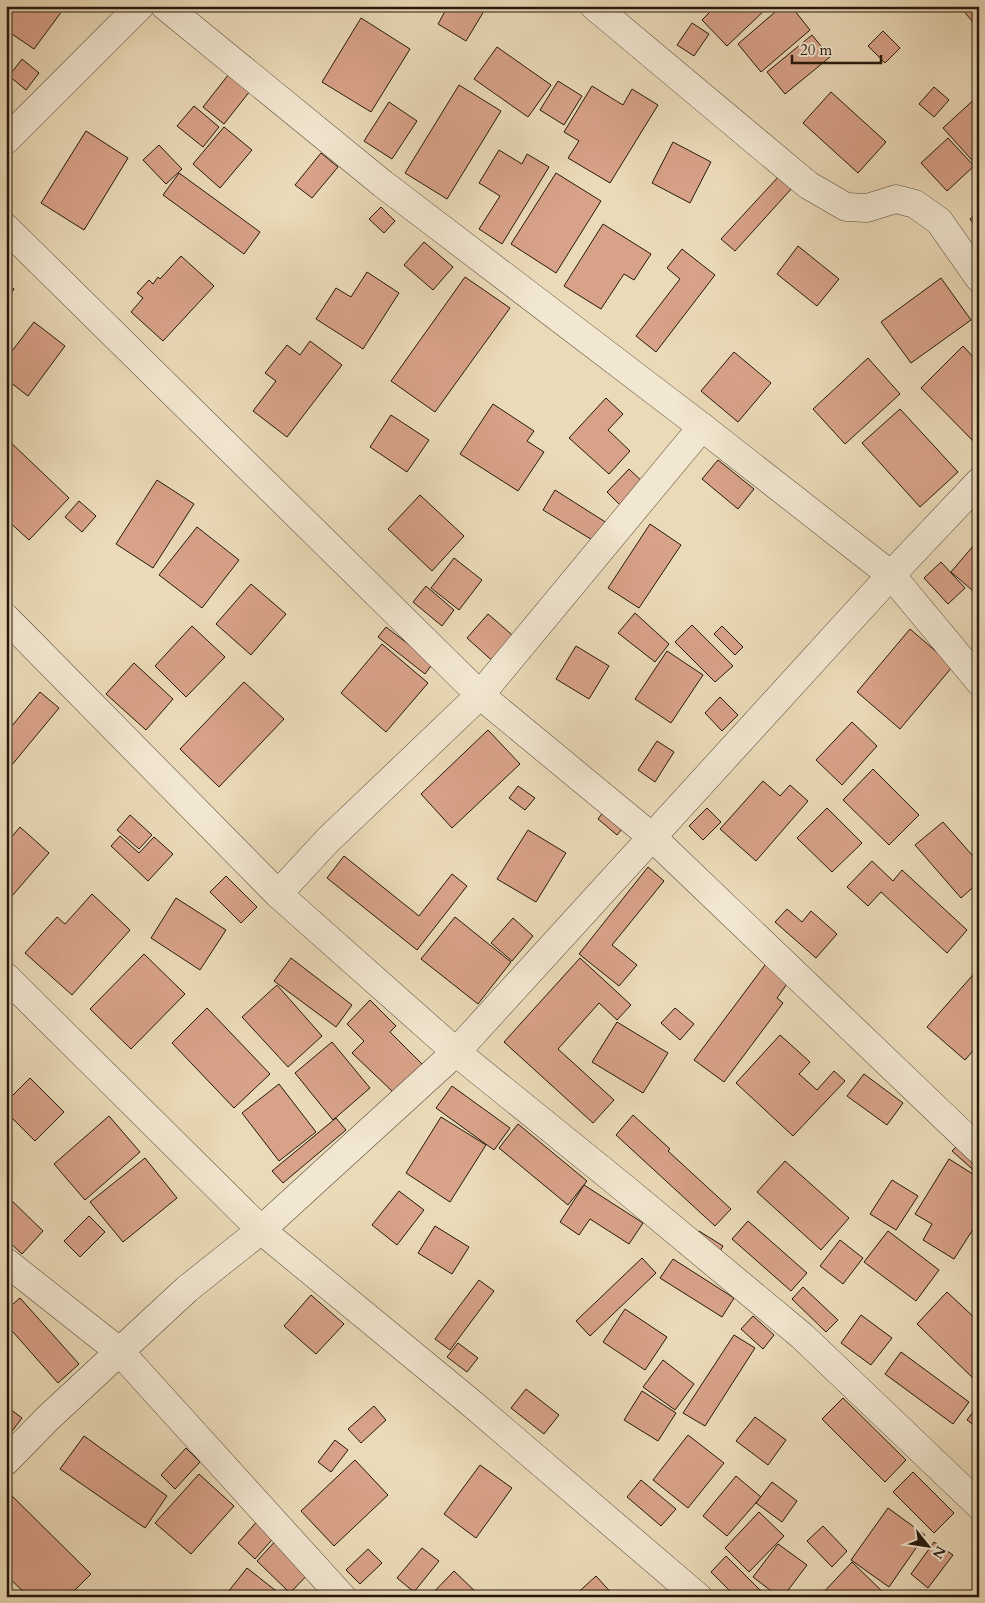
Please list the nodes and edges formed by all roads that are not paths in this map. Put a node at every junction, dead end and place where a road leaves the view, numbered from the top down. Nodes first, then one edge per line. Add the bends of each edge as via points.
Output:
1 (140, 6) edge
2 (165, 6) edge
3 (594, 6) edge
4 (6, 140) edge
5 (6, 228) edge
6 (979, 278) edge
7 (702, 427) junction
8 (979, 482) edge
9 (891, 575) junction
10 (6, 618) edge
11 (979, 681) edge
12 (480, 696) junction
13 (652, 837) junction
14 (278, 894) junction
15 (6, 977) edge
16 (456, 1052) junction
17 (979, 1150) edge
18 (261, 1230) junction
19 (6, 1262) edge
20 (120, 1352) junction
21 (6, 1461) edge
22 (979, 1505) edge
23 (342, 1597) edge
24 (698, 1597) edge

1 - 4 street
2 - 7 street via 383,184
3 - 6 street via 808,185 846,207 867,208 896,199 915,204 939,221
5 - 12 street
7 - 9 street
7 - 12 street
8 - 9 street
9 - 11 street
9 - 13 street
10 - 14 street
12 - 13 street
12 - 14 street via 328,840
13 - 16 street
13 - 17 street
14 - 16 street
15 - 18 street
16 - 18 street
16 - 22 street via 802,1336
18 - 20 street via 187,1289
18 - 24 street via 470,1402
19 - 20 street
20 - 21 street
20 - 23 street

